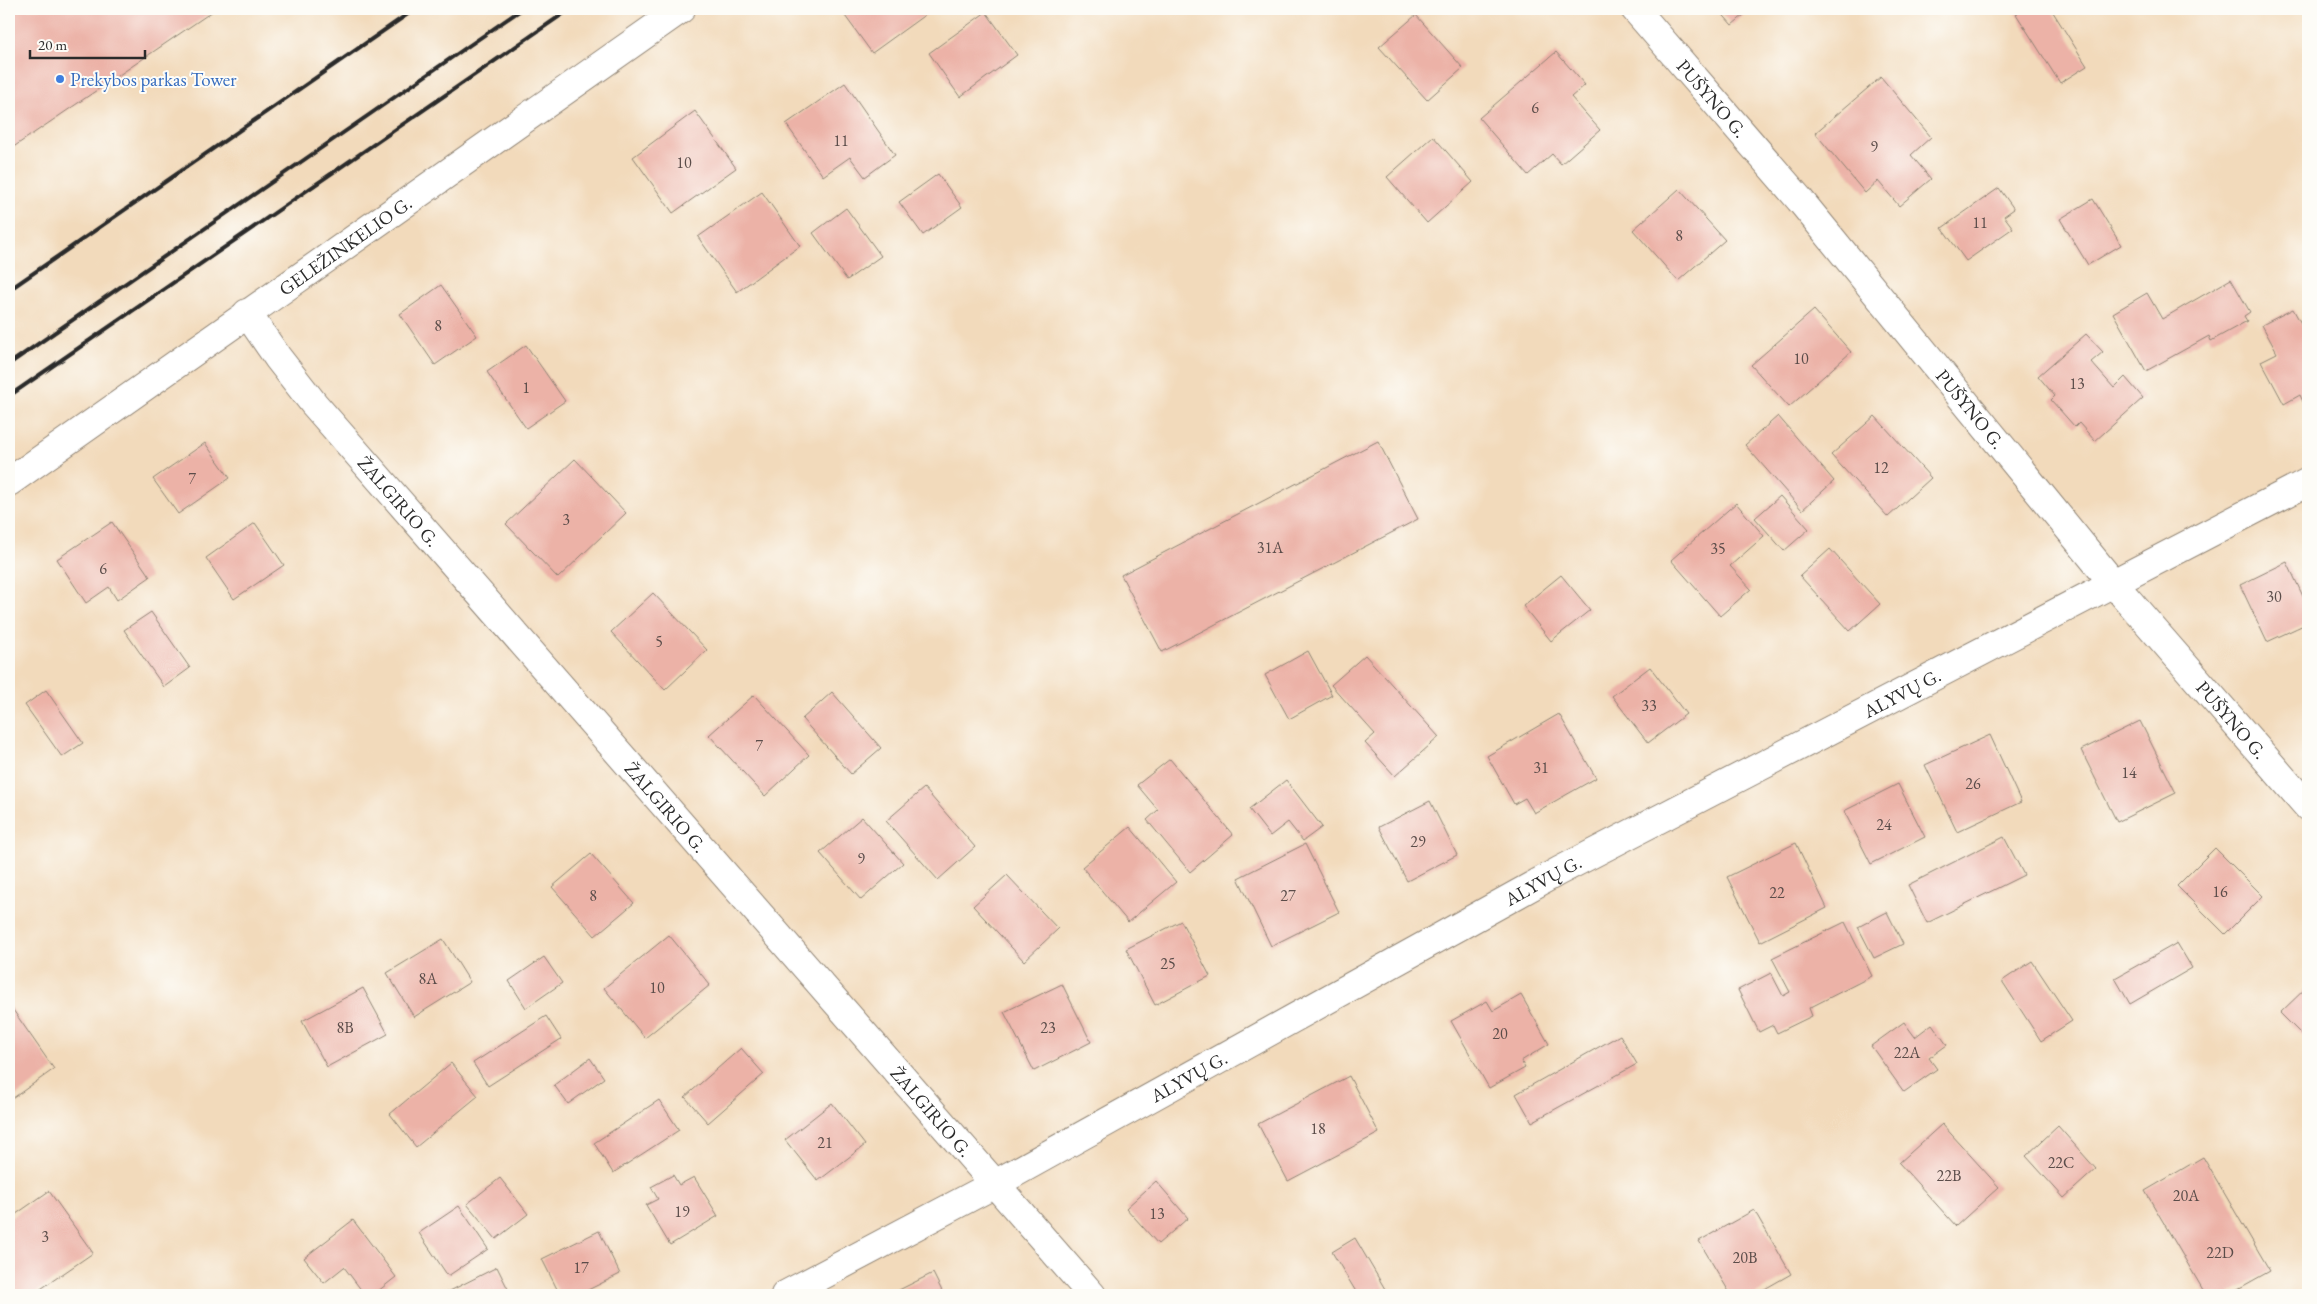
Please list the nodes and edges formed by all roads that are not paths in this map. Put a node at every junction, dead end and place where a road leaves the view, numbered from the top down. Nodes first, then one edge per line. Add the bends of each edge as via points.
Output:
1 (681, 9) edge
2 (1635, 9) edge
3 (247, 313) junction
4 (9, 482) edge
5 (2308, 482) edge
6 (2112, 583) junction
7 (2308, 807) edge
8 (995, 1184) junction
9 (785, 1295) edge
10 (1092, 1295) edge

1 - 3 street, GELEŽINKELIO G.
2 - 6 street, PUŠYNO G. via 1800,200
3 - 4 street, GELEŽINKELIO G.
3 - 8 street, ŽALGIRIO G. via 314,404
5 - 6 street, ALYVŲ G.
6 - 7 street, PUŠYNO G.
6 - 8 street, ALYVŲ G. via 1559,871
8 - 9 street, ALYVŲ G.
8 - 10 street, ŽALGIRIO G.

